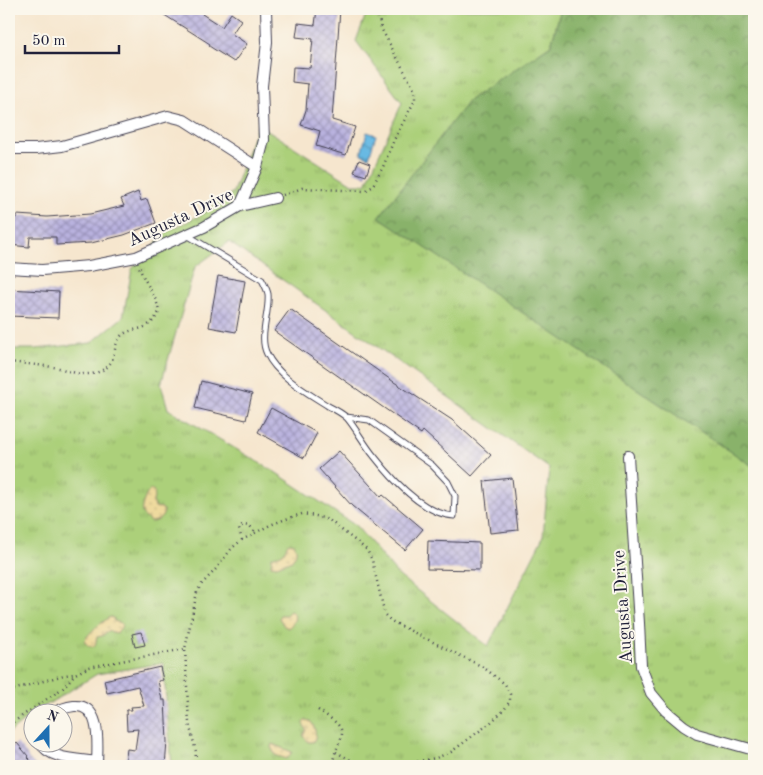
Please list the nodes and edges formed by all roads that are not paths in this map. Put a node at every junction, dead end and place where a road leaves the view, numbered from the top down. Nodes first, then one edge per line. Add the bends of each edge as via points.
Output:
1 (266, 9) edge
2 (9, 149) edge
3 (257, 167) junction
4 (275, 198) road end
5 (240, 206) junction
6 (187, 235) junction
7 (9, 268) edge
8 (346, 417) junction
9 (628, 456) dead end
10 (72, 707) edge
11 (754, 750) edge
12 (50, 752) edge
13 (97, 764) edge

1 - 3 street via 267,42 262,86 264,140
2 - 3 street via 62,146 168,116 184,120
3 - 5 street
4 - 5 street, Augusta Drive
5 - 6 street, Augusta Drive
6 - 7 street, Augusta Drive via 136,257 89,266 42,270
6 - 8 lane via 262,280 268,304 264,337 266,353 277,369
8 - 8 lane via 402,488 429,508 454,516 455,496 448,482 432,465 369,420
9 - 11 street, Augusta Drive via 640,666 651,693 666,711 697,734
10 - 13 street via 82,706 95,718
12 - 13 street

